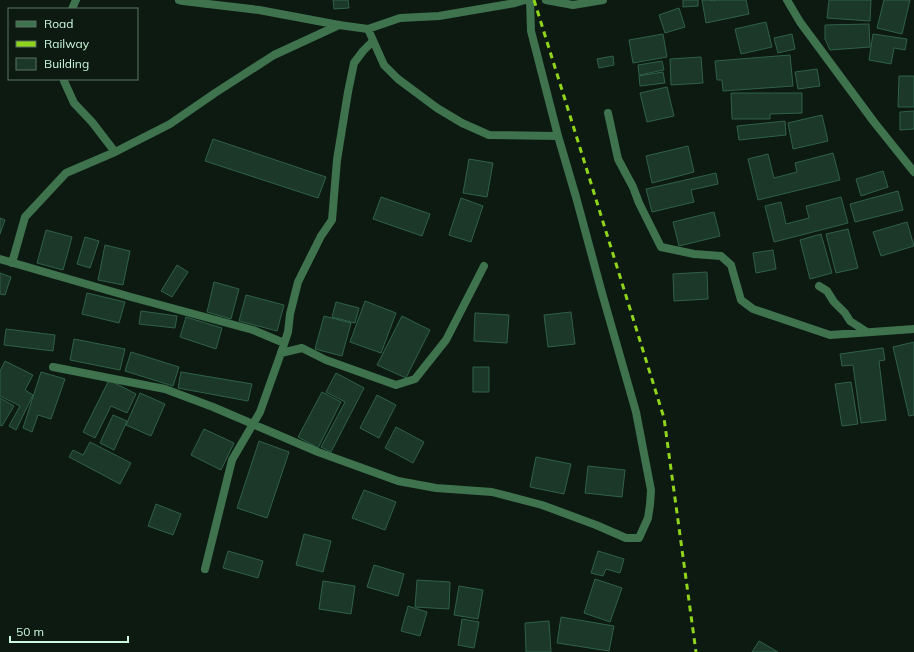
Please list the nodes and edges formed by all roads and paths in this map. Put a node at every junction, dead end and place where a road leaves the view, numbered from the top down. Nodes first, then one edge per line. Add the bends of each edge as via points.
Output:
1 (179, 0) edge
2 (525, 0) edge
3 (530, 0) edge
4 (546, 0) edge
5 (603, 0) edge
6 (787, 0) edge
7 (514, 2) edge
8 (572, 2) edge
9 (339, 24) junction
10 (368, 29) junction
11 (373, 41) junction
12 (64, 80) edge
13 (608, 113) dead end
14 (558, 136) junction
15 (115, 152) junction
16 (914, 172) edge
17 (0, 260) edge
18 (12, 263) junction
19 (484, 266) dead end
20 (819, 286) dead end
21 (914, 329) edge
22 (868, 332) junction
23 (284, 343) junction
24 (281, 353) junction
25 (53, 367) dead end
26 (253, 424) junction
27 (205, 569) dead end

1 - 9 street
2 - 7 street
3 - 14 street via 531,31
4 - 8 street
5 - 8 street
6 - 16 street via 800,22
7 - 10 street via 439,16 400,18
9 - 10 street
9 - 15 street via 274,55 170,124
10 - 11 street
11 - 14 street via 384,65 398,79 462,123 489,135
11 - 23 street via 354,63 337,160 332,220 298,282
12 - 15 street via 74,103
13 - 22 street via 618,159 661,247 694,254 721,256 731,265 741,300 752,309 830,335
14 - 26 street via 636,412 650,490 648,518 639,538 626,538 542,505 492,492 436,488 398,481 318,452
15 - 18 street via 66,174 25,217
17 - 18 street
18 - 23 street via 253,330
19 - 24 street via 446,340 415,379 396,385 326,360 302,348
20 - 22 street via 828,291 850,321
21 - 22 street
23 - 24 street
24 - 26 street via 260,412
25 - 26 street via 165,389
26 - 27 street via 232,460

